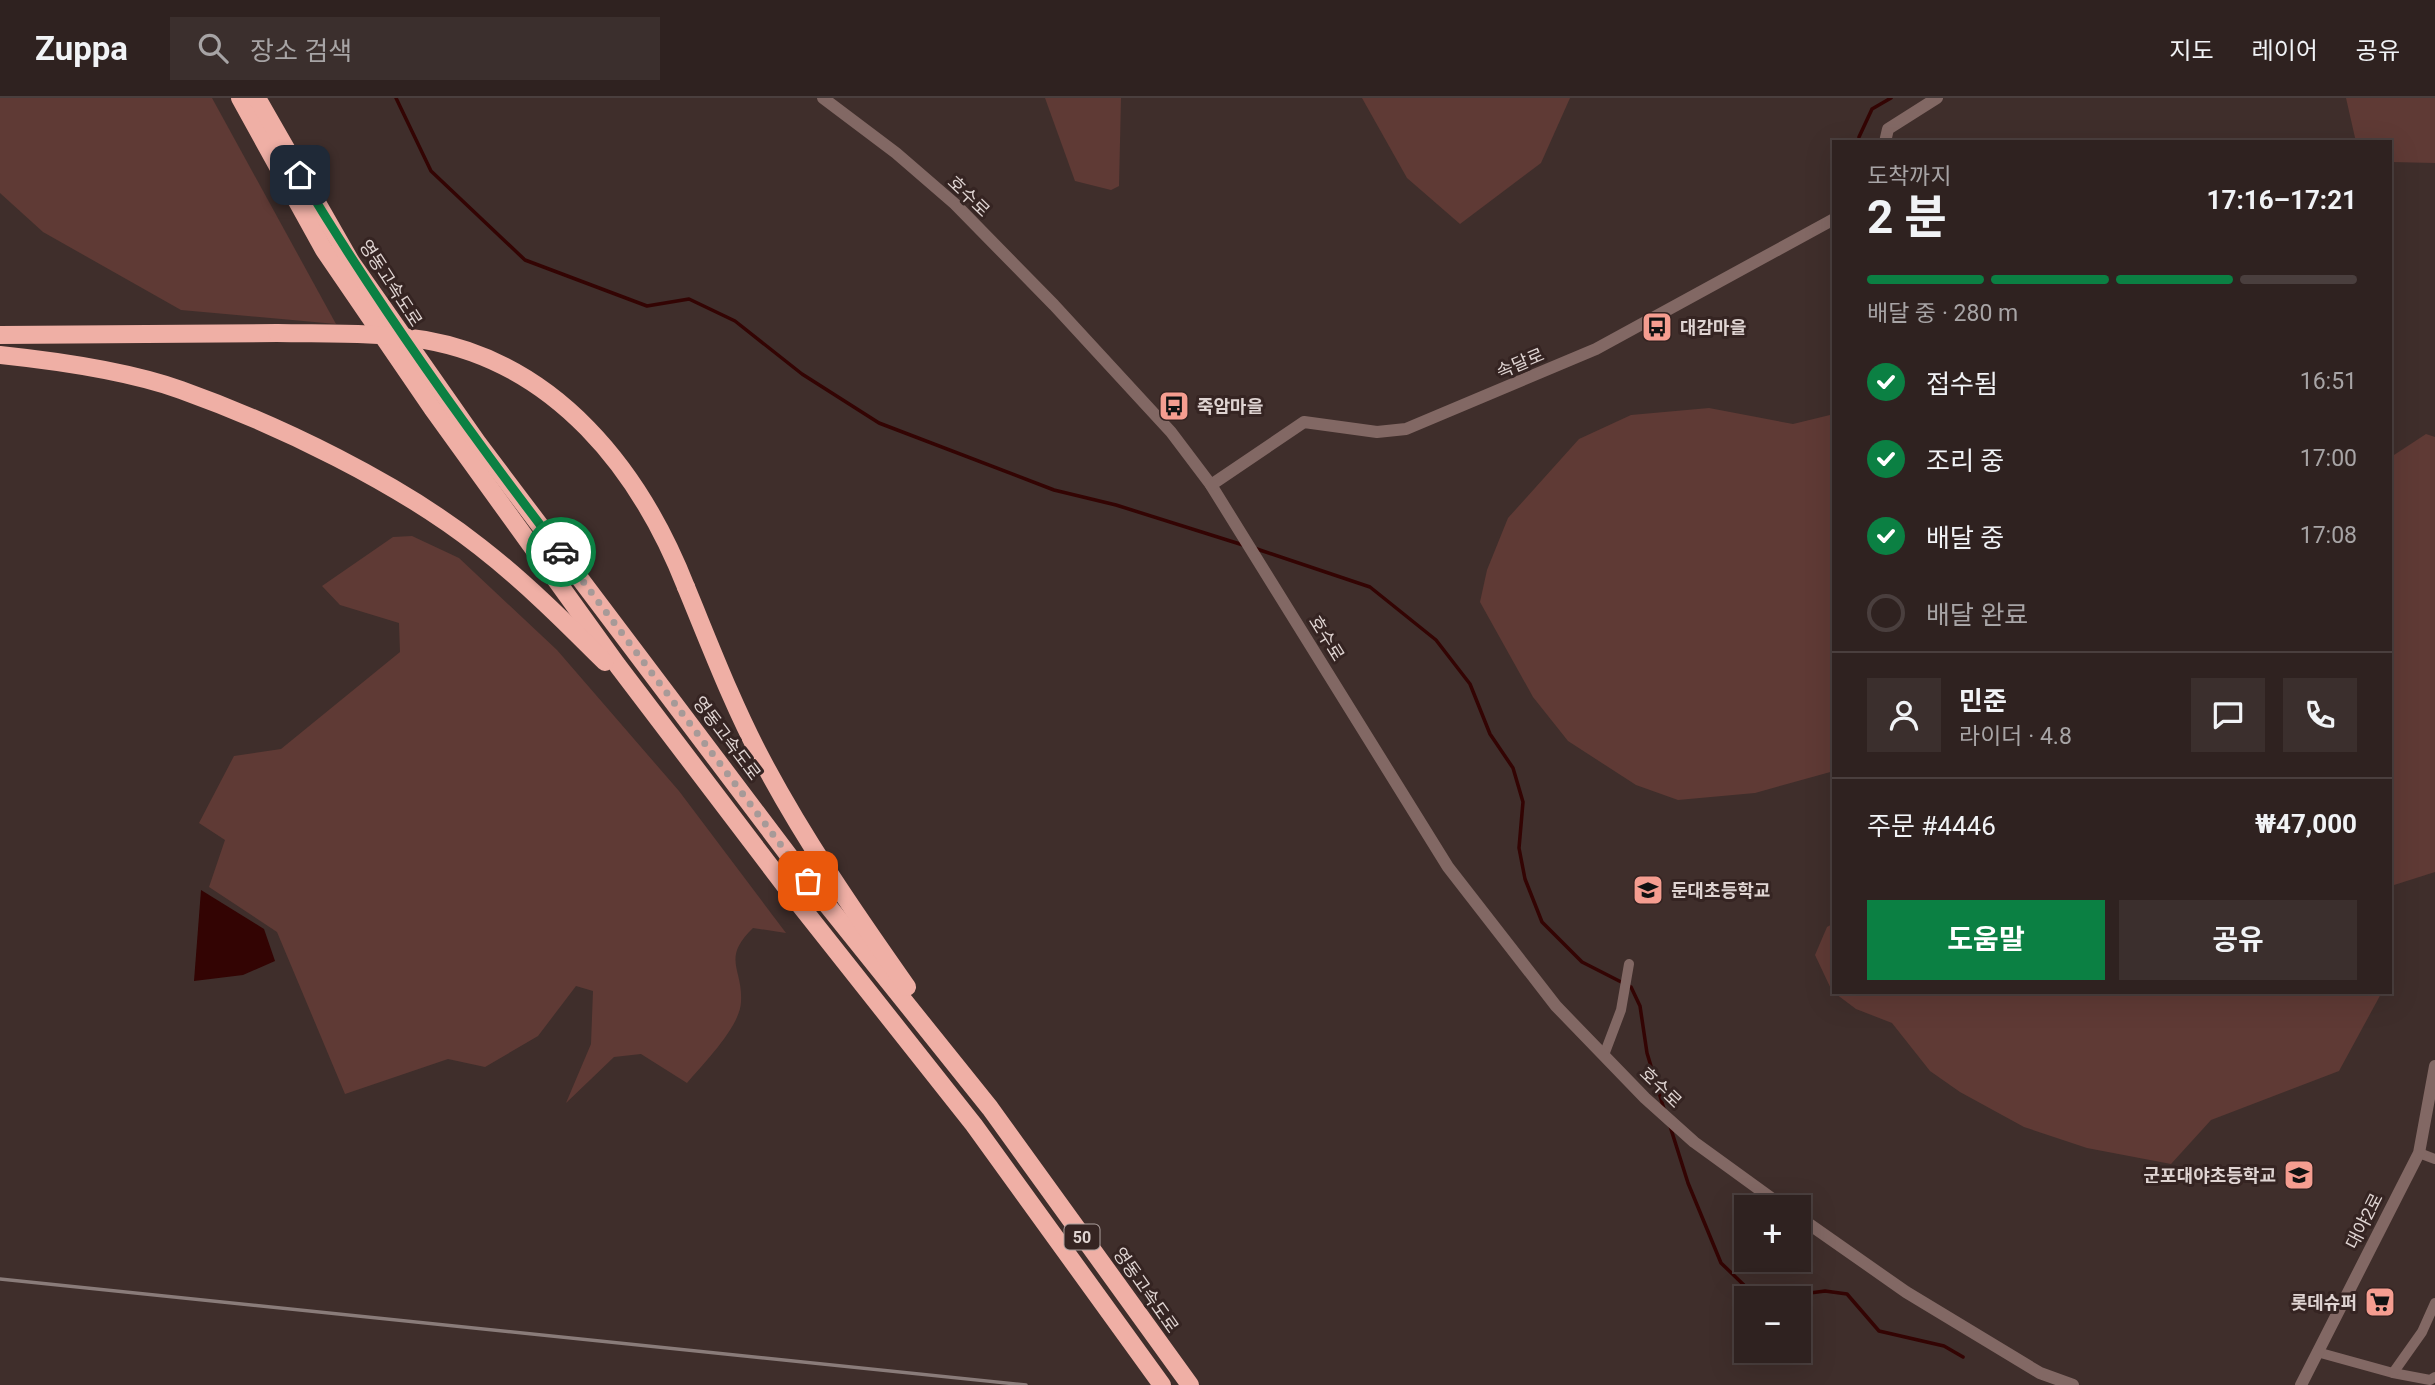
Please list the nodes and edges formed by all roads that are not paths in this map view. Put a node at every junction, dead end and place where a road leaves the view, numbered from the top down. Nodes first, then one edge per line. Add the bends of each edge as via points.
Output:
1 (240, 98) edge
2 (257, 98) edge
3 (823, 98) edge
4 (1937, 98) edge
5 (1885, 140) edge
6 (1832, 220) edge
7 (0, 335) edge
8 (0, 355) edge
9 (1211, 485) junction
10 (646, 703) junction
11 (1629, 964) dead end
12 (1604, 1055) junction
13 (2435, 1066) edge
14 (990, 1108) junction
15 (2419, 1153) junction
16 (2435, 1159) edge
17 (1767, 1195) edge
18 (1811, 1225) edge
19 (2435, 1303) edge
20 (2317, 1352) junction
21 (2393, 1373) junction
22 (2435, 1377) edge
23 (1162, 1385) edge
24 (1190, 1385) edge
25 (2073, 1385) edge
26 (2301, 1385) edge

1 - 10 highway, 영동고속도로 / 50 via 290,191 369,318
2 - 14 highway, 영동고속도로 / 50 via 351,262 477,442 808,881
3 - 9 street, 호수로 via 954,204 1171,432
4 - 5 street via 1888,128
6 - 9 street, 속달로 via 1596,349 1406,429 1377,432 1304,422
7 - 14 highway, bridge via 277,333 425,340 479,354 526,378 571,411 612,454 654,518 731,698 792,813
8 - 10 highway via 74,365 180,390 368,475 478,546 533,591
9 - 12 street, 호수로 via 1448,867 1556,1006
10 - 23 highway, 영동고속도로 / 50 via 974,1125
11 - 12 street via 1621,1010
12 - 17 street, 호수로 via 1694,1142
13 - 15 street, 대야2로
14 - 24 highway, 영동고속도로 / 50
15 - 16 street
15 - 20 street, 대야2로
18 - 25 street via 1906,1292 2040,1373
19 - 21 street via 2422,1332
20 - 21 street
20 - 26 street, 대야2로
21 - 22 street

